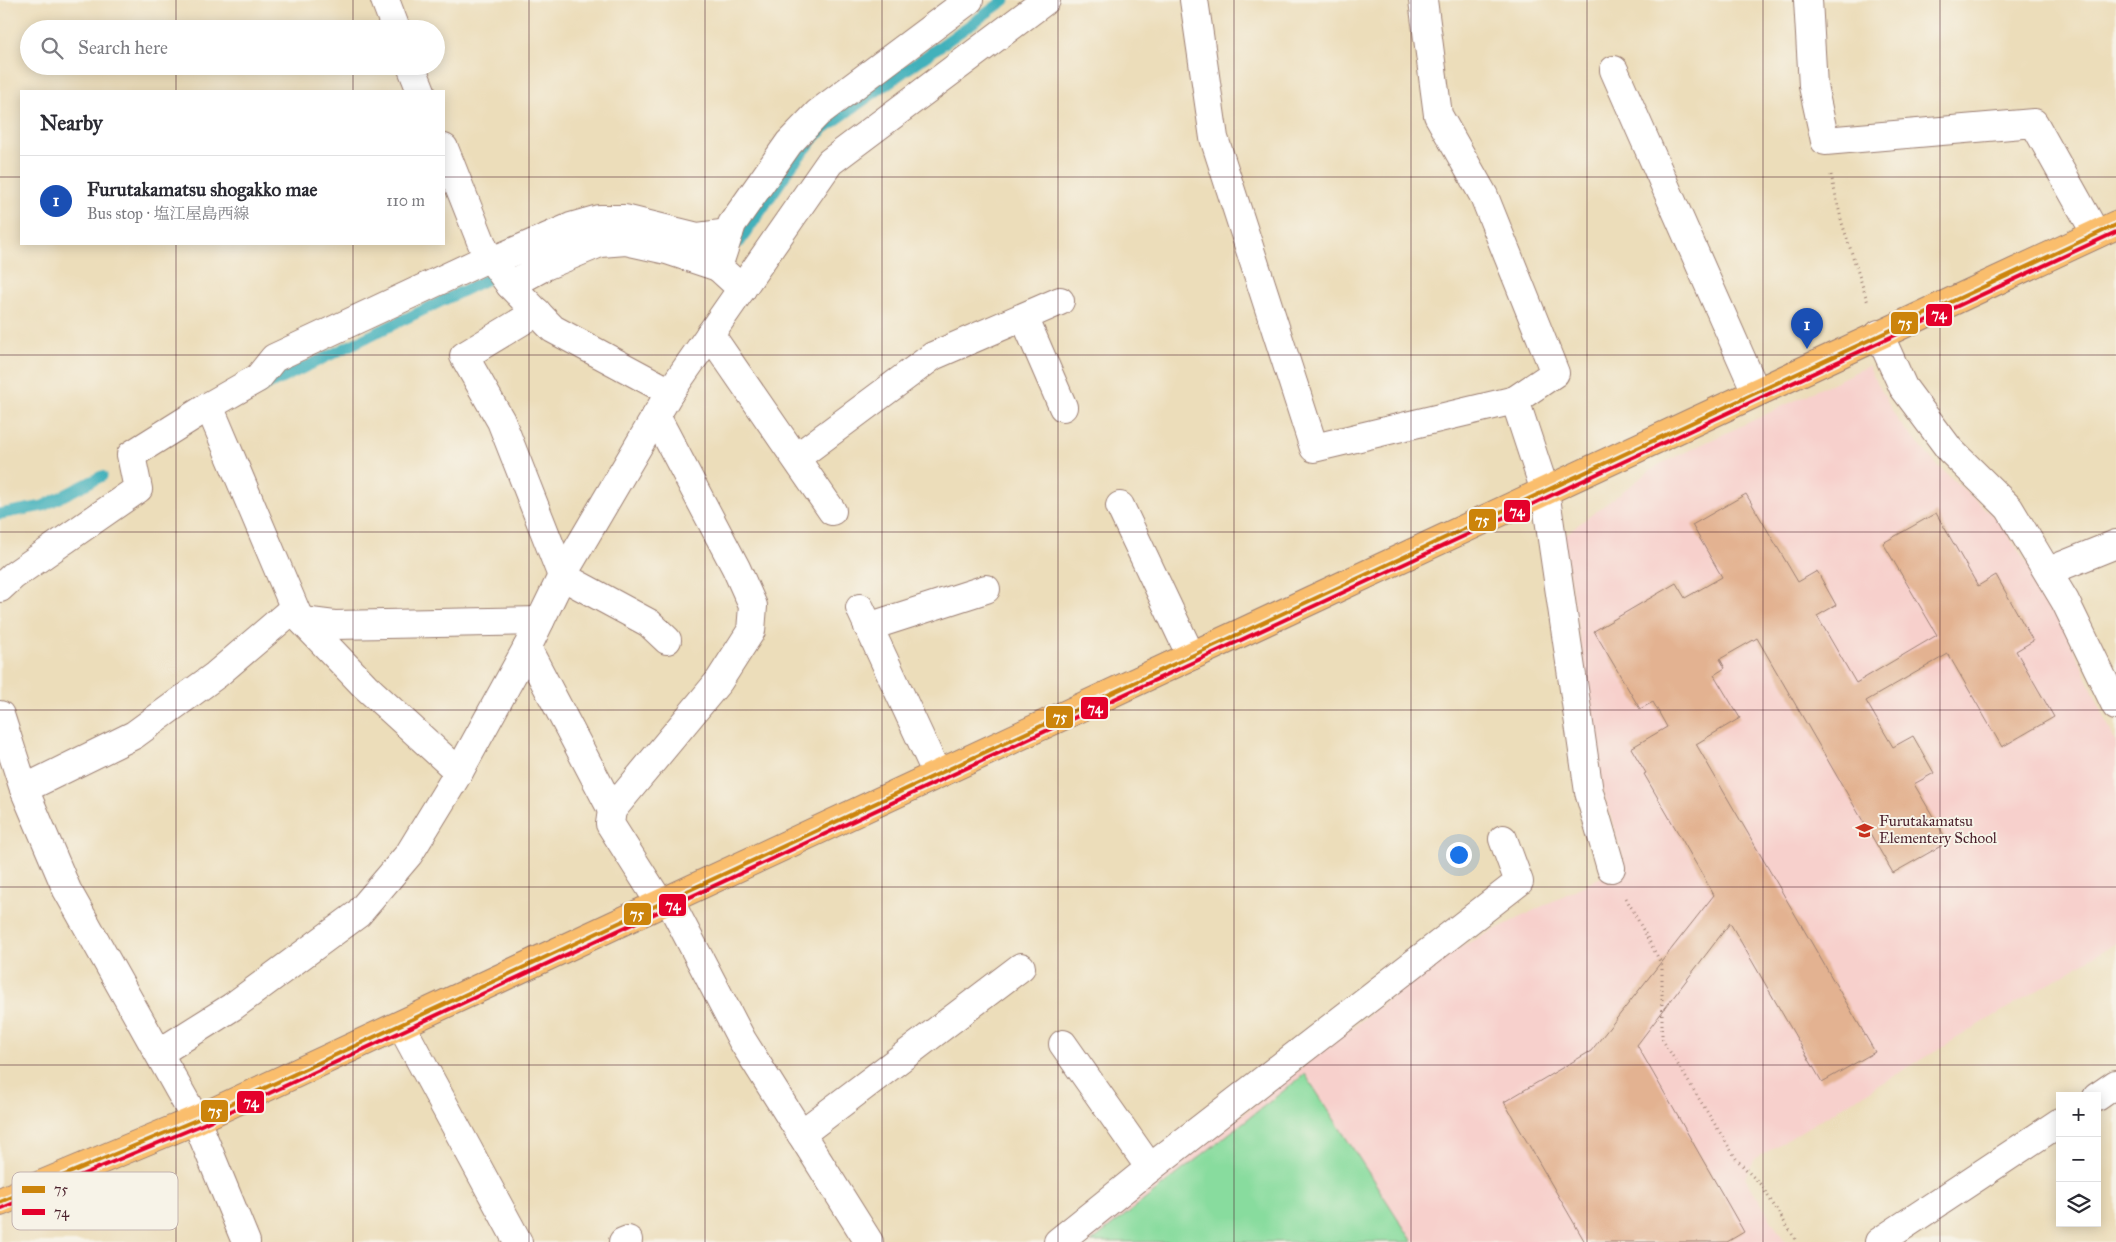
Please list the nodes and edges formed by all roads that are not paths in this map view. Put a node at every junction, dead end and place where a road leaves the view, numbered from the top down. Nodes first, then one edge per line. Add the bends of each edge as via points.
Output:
1 (384, 0) edge
2 (969, 0) edge
3 (1046, 0) edge
4 (1194, 0) edge
5 (1423, 0) edge
6 (1808, 0) edge
7 (392, 20) edge
8 (1614, 70) dead end
9 (415, 75) edge
10 (421, 90) edge
11 (445, 151) edge
12 (2106, 230) edge
13 (730, 233) junction
14 (491, 259) junction
15 (719, 264) junction
16 (510, 285) junction
17 (742, 289) junction
18 (1060, 301) dead end
19 (537, 312) junction
20 (1024, 316) junction
21 (710, 334) junction
22 (1880, 334) junction
23 (670, 392) junction
24 (1756, 392) junction
25 (1515, 400) junction
26 (209, 406) junction
27 (1063, 407) dead end
28 (656, 416) junction
29 (796, 458) junction
30 (1545, 491) junction
31 (1120, 506) dead end
32 (832, 511) dead end
33 (2116, 544) edge
34 (2049, 571) junction
35 (562, 576) junction
36 (0, 588) edge
37 (986, 588) dead end
38 (300, 619) junction
39 (540, 621) junction
40 (667, 640) dead end
41 (527, 648) junction
42 (1191, 656) junction
43 (2114, 697) edge
44 (0, 715) edge
45 (459, 772) junction
46 (937, 774) junction
47 (24, 789) junction
48 (612, 810) junction
49 (1503, 839) dead end
50 (1611, 868) road end
51 (664, 901) junction
52 (1021, 967) dead end
53 (400, 1025) junction
54 (1063, 1044) dead end
55 (159, 1053) junction
56 (2116, 1084) edge
57 (2101, 1094) edge
58 (196, 1120) junction
59 (2056, 1125) edge
60 (801, 1134) junction
61 (1150, 1168) junction
62 (72, 1172) edge
63 (12, 1197) edge
64 (0, 1202) edge
65 (246, 1242) edge
66 (518, 1242) edge
67 (869, 1242) edge
68 (1058, 1242) edge
69 (1879, 1242) edge

1 - 7 street
2 - 13 street via 818,112 789,143 732,224
3 - 17 street via 830,162
4 - 25 street via 1214,138 1314,448
5 - 25 street via 1438,116 1484,196 1555,373
6 - 12 street via 1814,86 1825,141 2034,123
8 - 24 street
9 - 10 street
11 - 14 street via 484,249
12 - 22 main road
13 - 14 street via 698,237 625,219 599,219
13 - 15 street
14 - 16 street
14 - 26 street via 274,358 258,378
15 - 16 street via 626,241 600,243
15 - 17 street
16 - 19 street
17 - 21 street
18 - 20 street
19 - 23 street via 553,329
19 - 35 street via 464,356 501,421
20 - 27 street
20 - 29 street via 933,356
21 - 23 street
21 - 29 street
22 - 24 main road
22 - 34 street via 1903,387 1950,450 2009,508
23 - 28 street
24 - 30 main road
25 - 30 street
26 - 36 street via 131,455 138,489
26 - 38 street
28 - 35 street
28 - 48 street via 753,606 751,631 719,681
29 - 32 street
30 - 42 main road
30 - 50 street via 1589,792
31 - 42 street
33 - 34 street
34 - 43 street
35 - 39 street
35 - 40 street via 649,623
37 - 46 street via 864,618
38 - 39 street via 334,625
38 - 45 street via 365,686
38 - 47 street via 292,610 216,674 134,735
39 - 41 street
41 - 45 street
41 - 48 street
42 - 46 main road
44 - 47 street
45 - 55 street via 409,854 358,914 232,1007
46 - 51 main road
47 - 55 street via 67,890
48 - 51 street via 610,824
49 - 61 street via 1519,882
51 - 53 main road
51 - 60 street via 742,1040
52 - 60 street
53 - 58 main road
53 - 66 street
54 - 61 street
55 - 58 street
56 - 57 street
58 - 62 main road
58 - 65 street
59 - 69 street
60 - 67 street
61 - 68 street
63 - 64 main road

